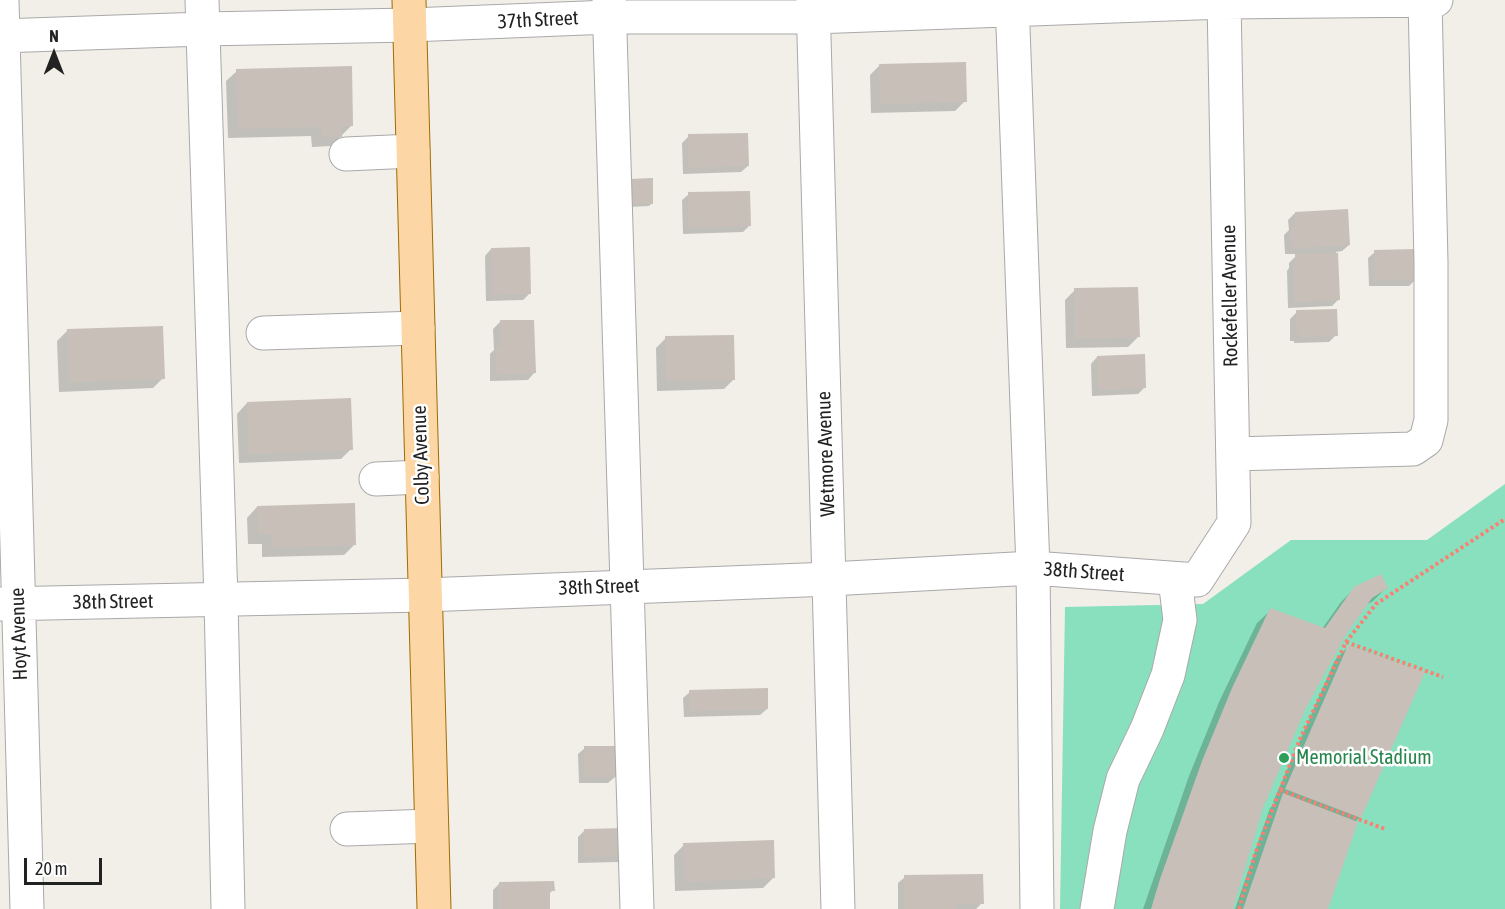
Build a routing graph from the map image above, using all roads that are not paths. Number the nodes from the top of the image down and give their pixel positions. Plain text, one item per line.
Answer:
1 (2, 0) edge
2 (1425, 0) edge
3 (1436, 0) edge
4 (1224, 1) edge
5 (1012, 5) edge
6 (609, 8) edge
7 (813, 8) edge
8 (410, 13) edge
9 (203, 15) edge
10 (1, 36) edge
11 (413, 151) junction
12 (346, 154) dead end
13 (418, 328) junction
14 (262, 333) dead end
15 (1233, 454) junction
16 (422, 477) junction
17 (376, 479) dead end
18 (1034, 568) junction
19 (830, 579) junction
20 (1186, 579) junction
21 (626, 586) junction
22 (425, 595) junction
23 (221, 600) junction
24 (9, 604) edge
25 (431, 826) junction
26 (347, 829) dead end
27 (27, 909) edge
28 (228, 909) edge
29 (434, 909) edge
30 (637, 909) edge
31 (838, 909) edge
32 (1037, 909) edge
33 (1097, 909) edge

1 - 10 street, Hoyt Avenue
2 - 3 street, 37th Street
2 - 4 street, 37th Street
2 - 15 street
4 - 5 street, 37th Street
4 - 15 street, Rockefeller Avenue
5 - 7 street, 37th Street
5 - 18 street
6 - 7 street, 37th Street
6 - 8 street, 37th Street
6 - 21 street
7 - 19 street, Wetmore Avenue
8 - 9 street, 37th Street
8 - 11 main road, Colby Avenue
9 - 10 street, 37th Street
9 - 23 street
10 - 24 street, Hoyt Avenue
11 - 12 street
11 - 13 main road, Colby Avenue
13 - 14 street
13 - 16 main road, Colby Avenue
15 - 20 street, Rockefeller Avenue
16 - 17 street
16 - 22 main road, Colby Avenue
18 - 19 street, 38th Street
18 - 20 street, 38th Street
18 - 32 street
19 - 21 street, 38th Street
19 - 31 street, Wetmore Avenue
20 - 33 street
21 - 22 street, 38th Street
21 - 30 street
22 - 23 street, 38th Street
22 - 25 main road, Colby Avenue
23 - 24 street, 38th Street
23 - 28 street
24 - 27 street, Hoyt Avenue
25 - 26 street
25 - 29 main road, Colby Avenue

